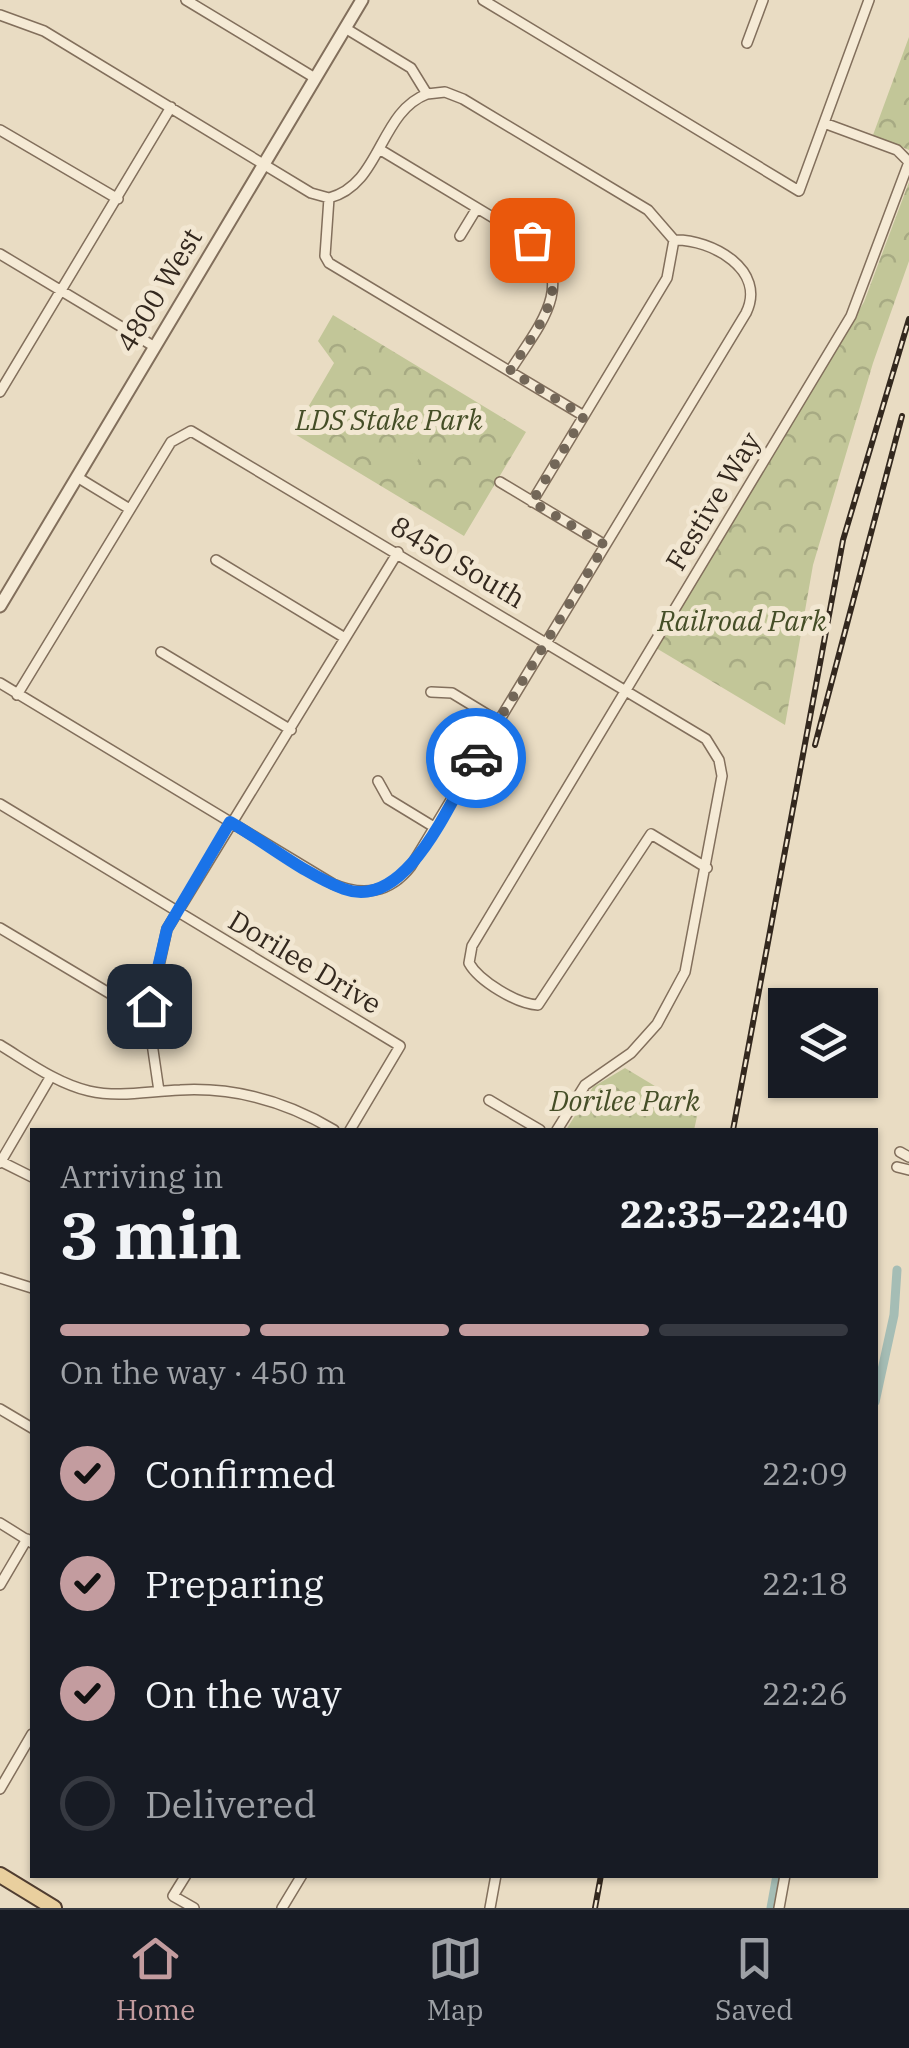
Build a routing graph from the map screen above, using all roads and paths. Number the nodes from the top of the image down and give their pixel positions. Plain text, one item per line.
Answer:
1 (360, 0) edge
2 (483, 0) edge
3 (763, 0) edge
4 (869, 0) edge
5 (188, 1) edge
6 (0, 16) edge
7 (345, 28) junction
8 (747, 43) dead end
9 (315, 78) junction
10 (427, 94) junction
11 (171, 107) junction
12 (824, 123) junction
13 (0, 130) edge
14 (379, 149) junction
15 (908, 158) edge
16 (264, 163) junction
17 (330, 198) junction
18 (118, 199) junction
19 (477, 208) junction
20 (460, 236) dead end
21 (674, 240) junction
22 (0, 254) edge
23 (60, 290) junction
24 (155, 346) junction
25 (510, 371) junction
26 (0, 392) edge
27 (584, 416) junction
28 (77, 478) junction
29 (500, 482) dead end
30 (532, 502) junction
31 (128, 508) junction
32 (605, 545) junction
33 (398, 552) junction
34 (216, 560) dead end
35 (0, 606) edge
36 (345, 638) junction
37 (546, 641) junction
38 (160, 652) dead end
39 (0, 683) edge
40 (626, 689) junction
41 (431, 692) dead end
42 (17, 695) junction
43 (498, 721) junction
44 (290, 730) junction
45 (378, 781) dead end
46 (0, 804) edge
47 (230, 822) junction
48 (434, 827) junction
49 (707, 868) junction
50 (176, 911) junction
51 (0, 928) edge
52 (149, 1006) junction
53 (0, 1045) edge
54 (51, 1076) junction
55 (159, 1091) junction
56 (490, 1100) dead end
57 (329, 1128) edge
58 (351, 1128) edge
59 (537, 1128) edge
60 (558, 1128) edge
61 (0, 1162) edge
62 (897, 1167) dead end
63 (909, 1170) edge
64 (30, 1176) edge
65 (0, 1278) edge
66 (30, 1287) edge
67 (0, 1408) edge
68 (30, 1427) edge
69 (0, 1523) edge
70 (30, 1541) edge
71 (0, 1585) edge
72 (30, 1737) edge
73 (0, 1788) edge
74 (0, 1875) edge
75 (184, 1878) edge
76 (300, 1878) edge
77 (495, 1878) edge
78 (784, 1878) edge
79 (54, 1908) edge
80 (194, 1908) edge
81 (282, 1908) edge
82 (490, 1908) edge
83 (779, 1908) edge

1 - 7 street, 4800 West
2 - 12 street
3 - 8 street
4 - 12 street
5 - 9 street
6 - 11 street
7 - 9 street, 4800 West
7 - 10 street
9 - 16 street, 4800 West
10 - 14 street
10 - 21 street
11 - 16 street
11 - 18 street
12 - 15 street
13 - 18 street
14 - 17 street
14 - 19 street
15 - 40 street, Festive Way
16 - 17 street
16 - 24 street, 4800 West
17 - 25 street
18 - 23 street
19 - 20 street
19 - 25 street
21 - 27 street
21 - 32 street
22 - 23 street
23 - 24 street
23 - 26 street
24 - 28 street, 4800 West
25 - 27 street
27 - 30 street
28 - 31 street
28 - 35 street, 4800 West
29 - 30 street
30 - 32 street
31 - 33 street, 8450 South
31 - 42 street
32 - 37 street
33 - 36 street
33 - 37 street, 8450 South
34 - 36 street
36 - 44 street
37 - 40 street, 8450 South
37 - 43 street
38 - 44 street
39 - 42 street
40 - 49 street, 8450 South
40 - 49 street, Festive Way
41 - 43 street
42 - 47 street
43 - 48 street
44 - 47 street
45 - 48 street
46 - 50 street, Dorilee Drive
47 - 48 street
47 - 50 street
49 - 60 street
50 - 52 street
50 - 58 street, Dorilee Drive
51 - 52 street
52 - 55 street
53 - 54 street
54 - 55 street
54 - 61 street
55 - 57 street
56 - 59 street
61 - 64 street
62 - 63 street
65 - 66 street
67 - 68 street
69 - 70 street
70 - 71 street
72 - 73 street
74 - 79 main road
75 - 80 street
76 - 81 street
77 - 82 street
78 - 83 street

